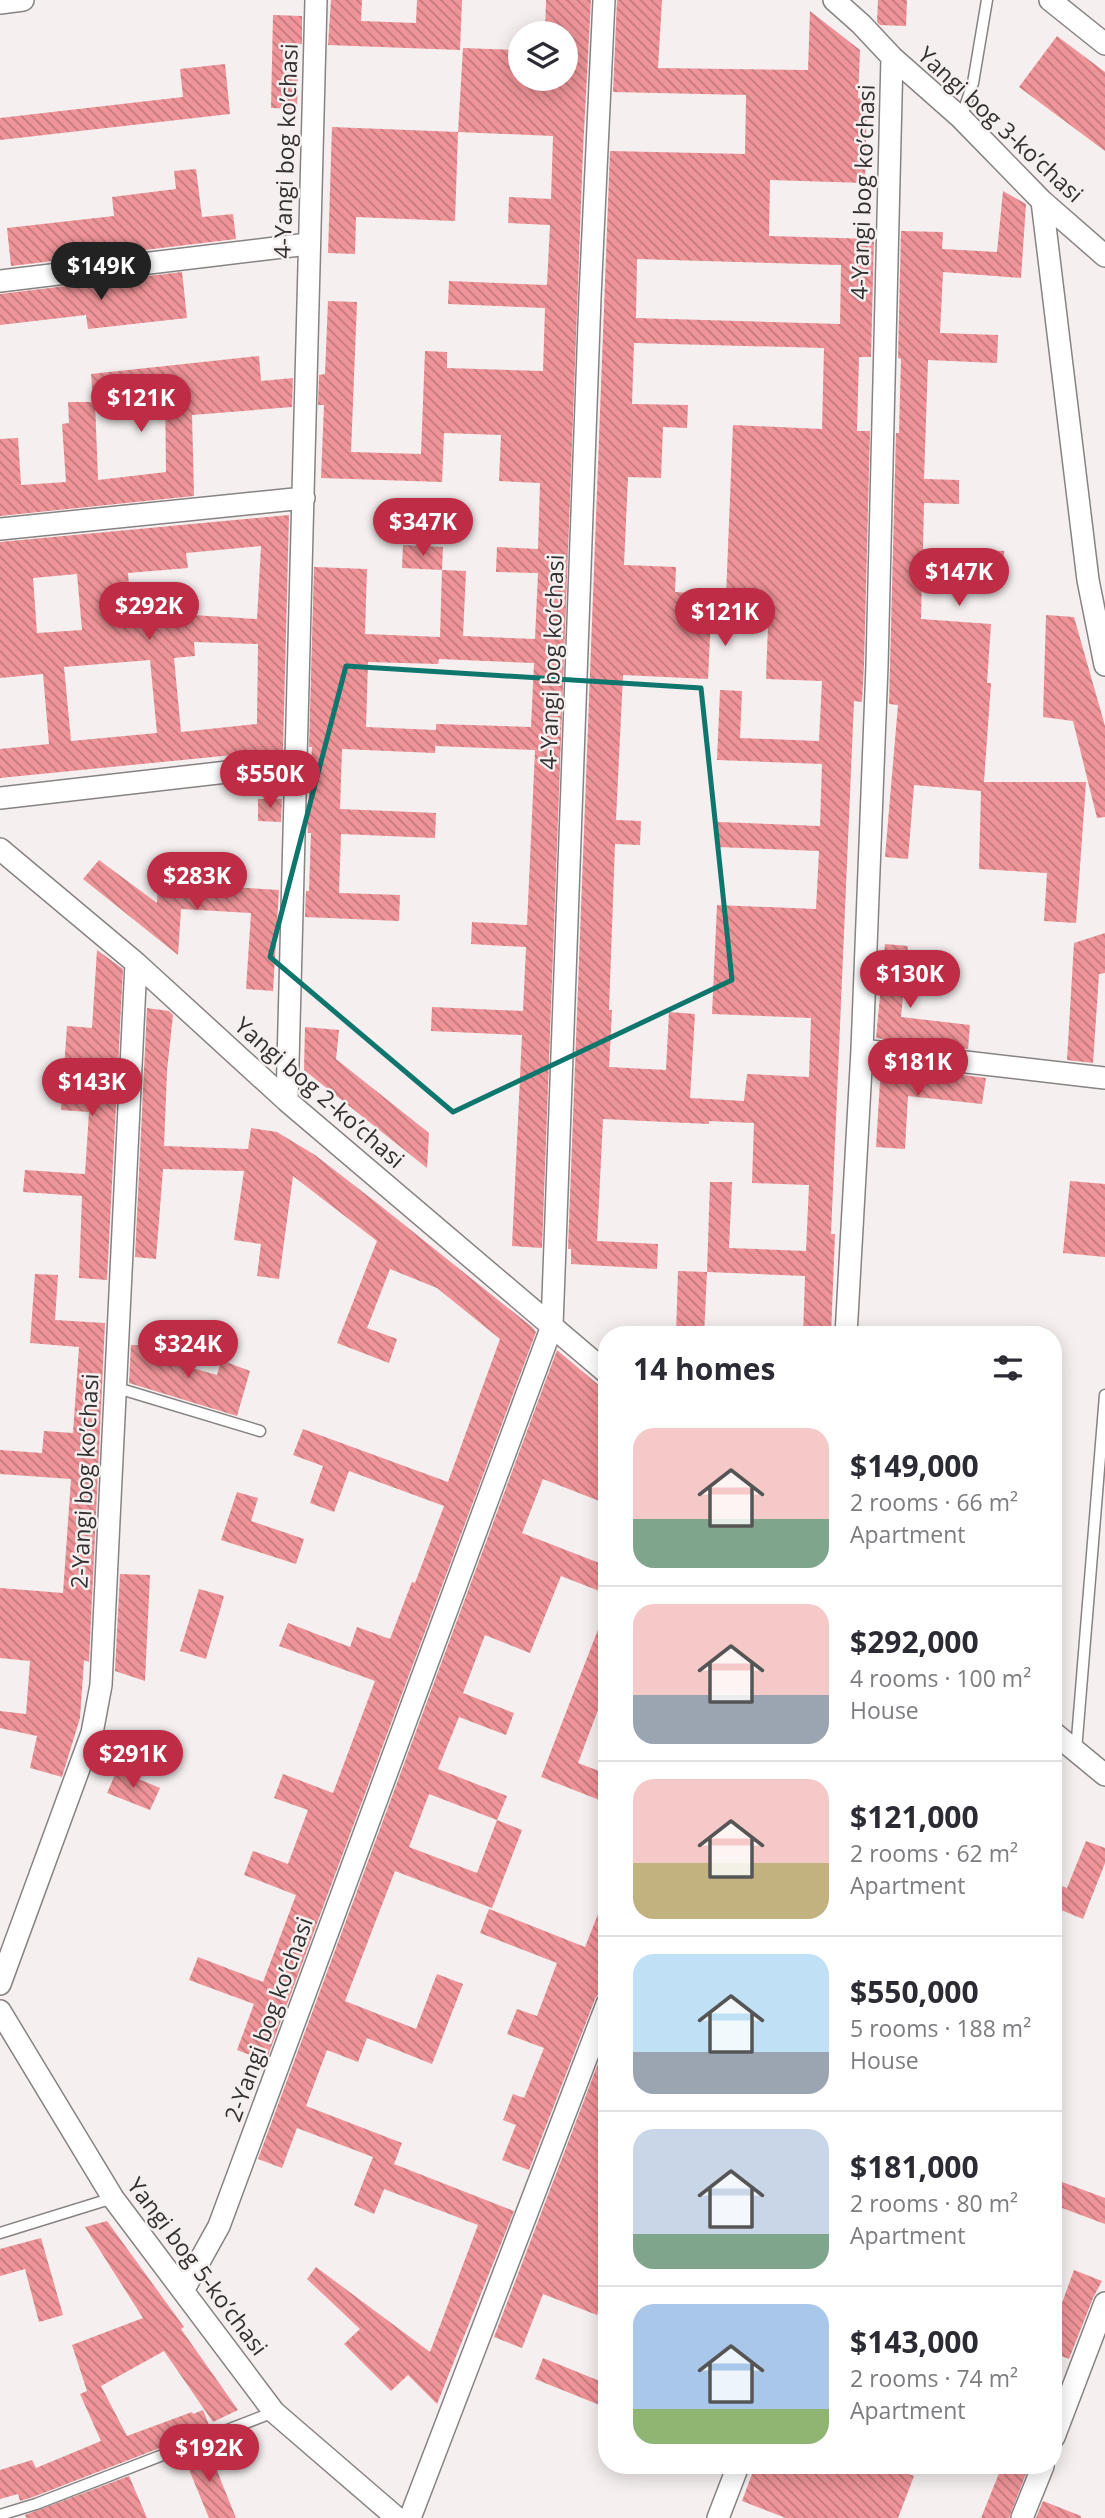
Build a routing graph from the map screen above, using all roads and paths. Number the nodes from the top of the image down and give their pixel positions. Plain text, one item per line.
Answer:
1 (23, 0) edge
2 (316, 0) edge
3 (604, 0) edge
4 (834, 0) edge
5 (862, 0) edge
6 (987, 0) edge
7 (1050, 0) edge
8 (0, 3) edge
9 (861, 23) junction
10 (1105, 44) edge
11 (892, 57) junction
12 (961, 118) junction
13 (1042, 201) junction
14 (308, 244) junction
15 (1105, 256) edge
16 (0, 281) edge
17 (304, 498) junction
18 (0, 529) edge
19 (1105, 665) edge
20 (298, 764) junction
21 (0, 798) edge
22 (0, 849) edge
23 (136, 963) junction
24 (862, 1051) junction
25 (1105, 1078) edge
26 (287, 1101) junction
27 (552, 1326) junction
28 (847, 1326) edge
29 (598, 1365) edge
30 (114, 1387) junction
31 (1105, 1395) edge
32 (260, 1431) dead end
33 (1062, 1739) edge
34 (1076, 1752) junction
35 (1105, 1775) edge
36 (0, 1984) edge
37 (0, 2011) edge
38 (598, 2027) edge
39 (113, 2198) junction
40 (0, 2233) edge
41 (183, 2291) junction
42 (1105, 2304) edge
43 (274, 2412) junction
44 (1062, 2416) edge
45 (735, 2474) edge
46 (1039, 2474) edge
47 (0, 2515) edge
48 (397, 2518) edge
49 (410, 2518) edge
50 (718, 2518) edge
51 (1022, 2518) edge

1 - 8 street
2 - 14 street, 4-Yangi bog koʼchasi
3 - 27 street, 4-Yangi bog koʼchasi
4 - 9 street, Yangi bog 3-koʼchasi
5 - 9 street
6 - 12 lane
7 - 10 street
9 - 11 street, Yangi bog 3-koʼchasi
11 - 12 street, Yangi bog 3-koʼchasi
11 - 24 street, 4-Yangi bog koʼchasi
12 - 13 street, Yangi bog 3-koʼchasi
13 - 15 street, Yangi bog 3-koʼchasi
13 - 19 street
14 - 16 street
14 - 17 street, 4-Yangi bog koʼchasi
17 - 18 street
17 - 20 street, 4-Yangi bog koʼchasi
20 - 21 street
20 - 26 street, 4-Yangi bog koʼchasi
22 - 23 street, Yangi bog 2-koʼchasi
23 - 26 street, Yangi bog 2-koʼchasi
23 - 30 street, 2-Yangi bog koʼchasi
24 - 25 street
24 - 28 street, 4-Yangi bog koʼchasi
26 - 27 street, Yangi bog 2-koʼchasi
27 - 29 street, Yangi bog 2-koʼchasi
27 - 41 street, 2-Yangi bog koʼchasi
30 - 32 lane
30 - 36 street, 2-Yangi bog koʼchasi
31 - 34 lane
33 - 34 street
34 - 35 street
37 - 39 street, Yangi bog 5-koʼchasi
38 - 49 street
39 - 40 lane
39 - 41 street, Yangi bog 5-koʼchasi
41 - 43 street, Yangi bog 5-koʼchasi
42 - 44 street
43 - 47 lane
43 - 48 street, Yangi bog 5-koʼchasi
45 - 50 street
46 - 51 street

